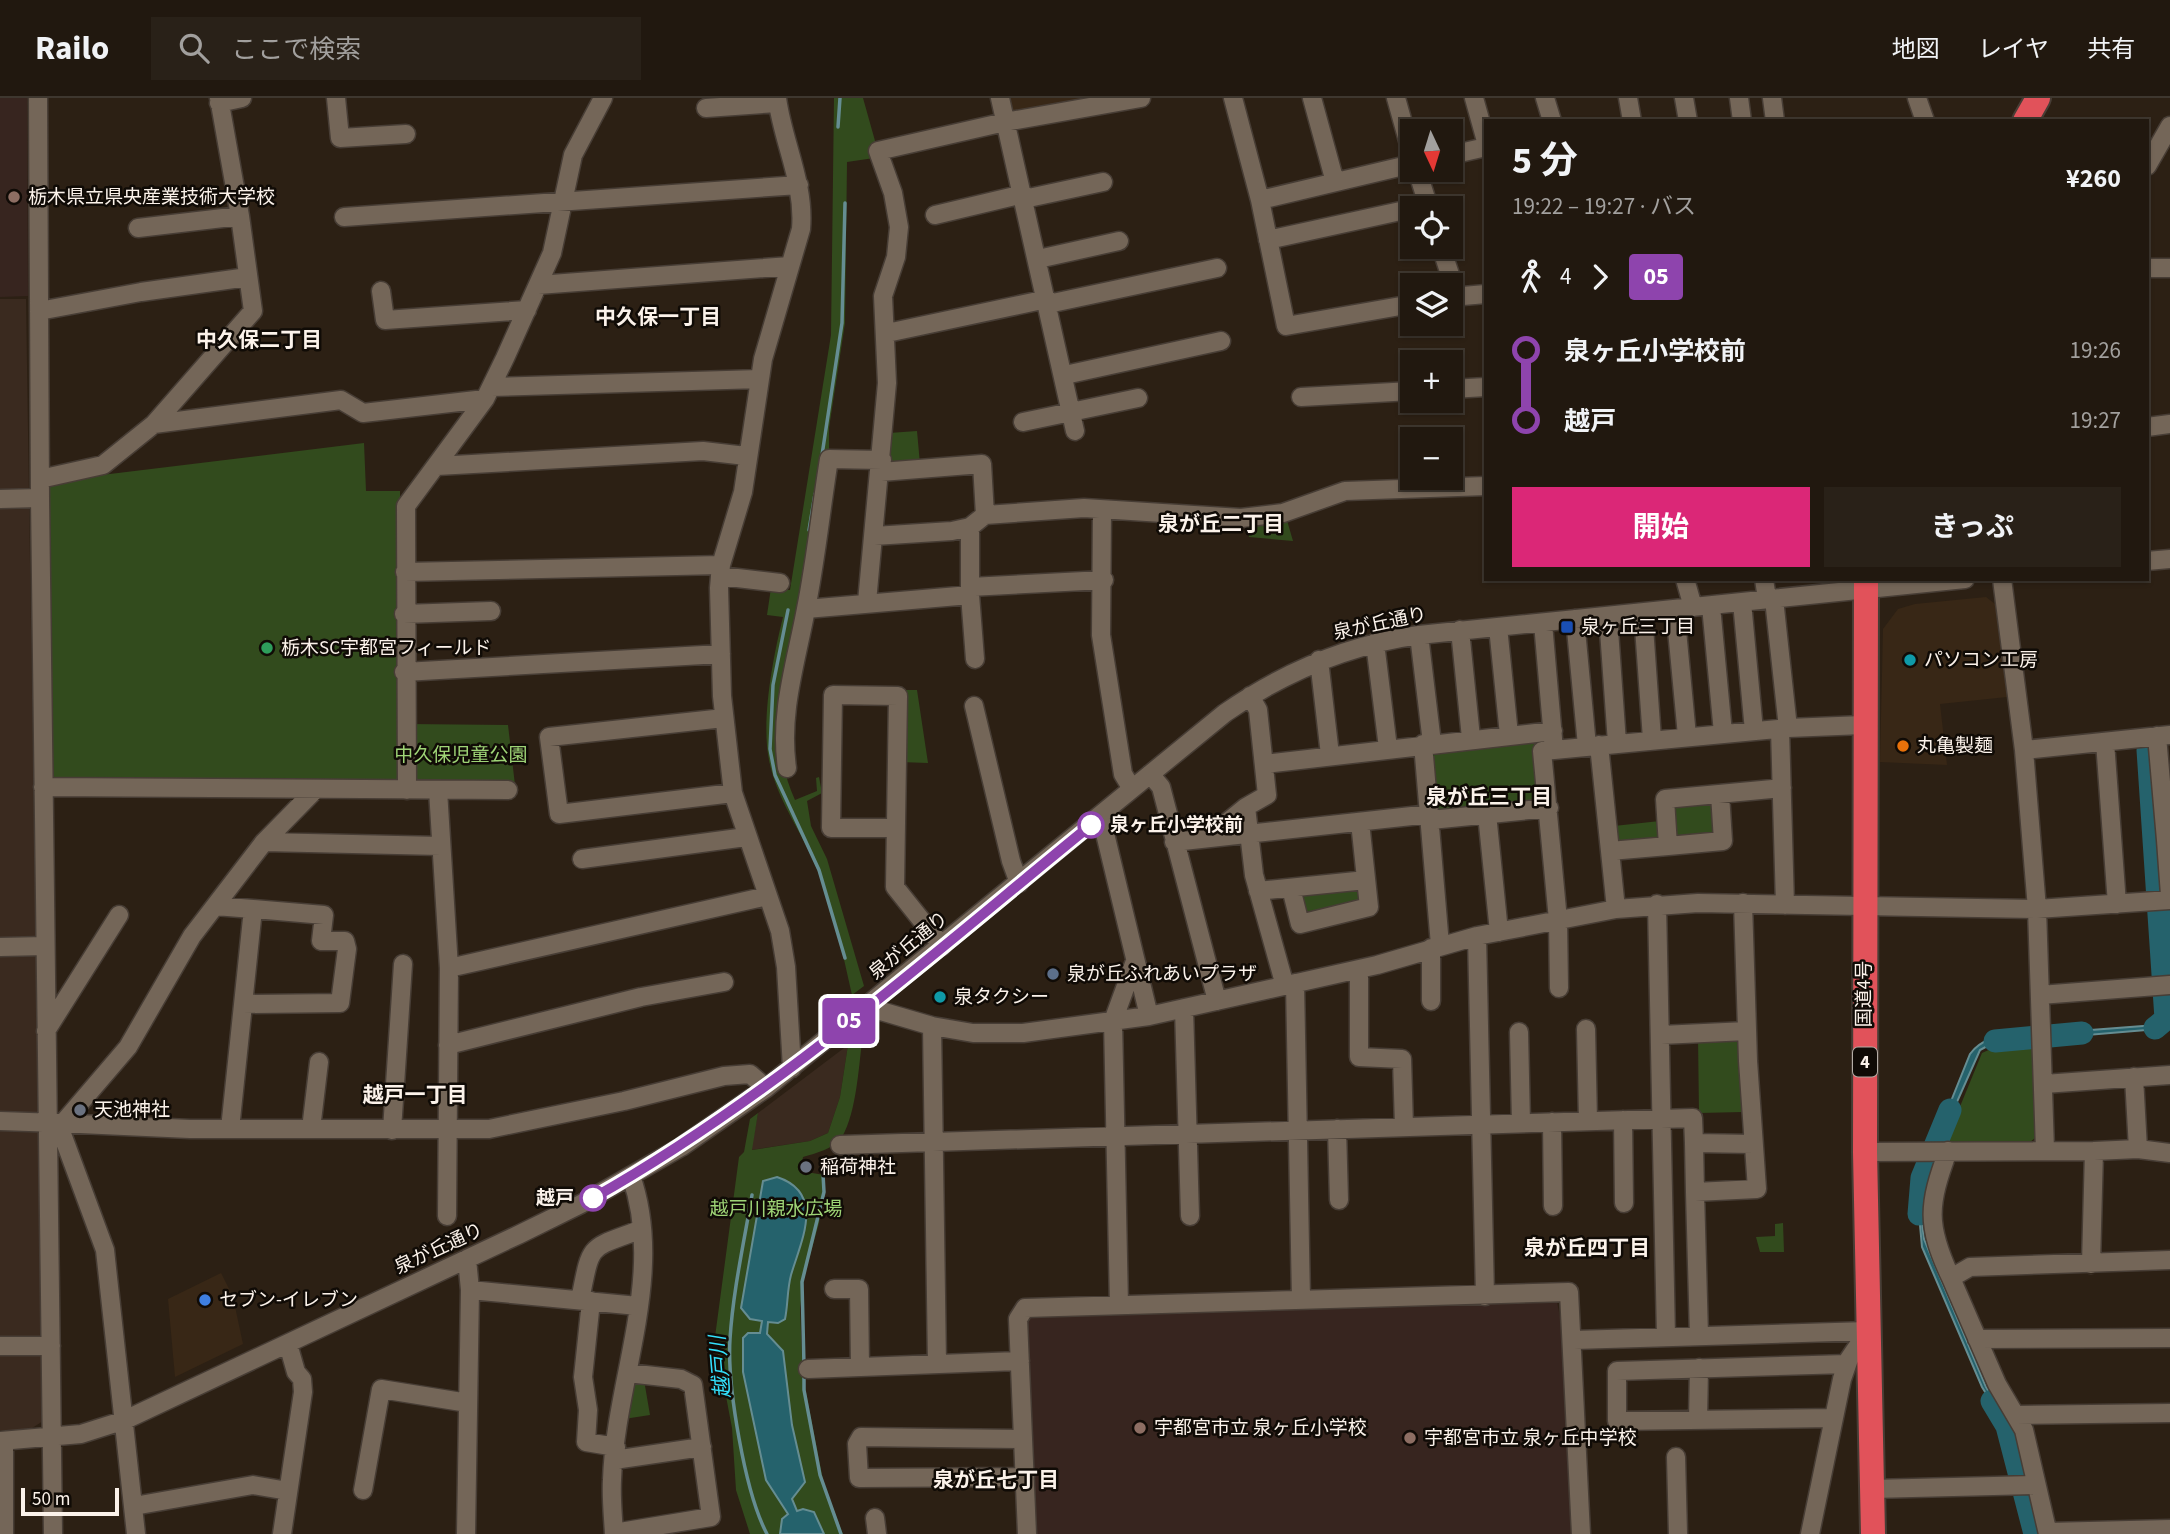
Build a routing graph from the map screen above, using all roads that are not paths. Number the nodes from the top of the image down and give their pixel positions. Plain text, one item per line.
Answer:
1 (38, 98) edge
2 (243, 98) edge
3 (336, 98) edge
4 (603, 98) edge
5 (1000, 98) edge
6 (1141, 98) edge
7 (1233, 98) edge
8 (1312, 98) edge
9 (1396, 98) edge
10 (1474, 98) edge
11 (1545, 98) edge
12 (1628, 98) edge
13 (1684, 98) edge
14 (1739, 98) edge
15 (1772, 98) edge
16 (1917, 98) edge
17 (2038, 98) edge
18 (219, 101) edge
19 (777, 101) edge
20 (706, 108) dead end
21 (1402, 119) edge
22 (1551, 119) edge
23 (1632, 119) edge
24 (1688, 119) edge
25 (1742, 119) edge
26 (1775, 119) edge
27 (1924, 119) edge
28 (2026, 119) edge
29 (1005, 122) junction
30 (2170, 126) edge
31 (406, 134) dead end
32 (1484, 134) edge
33 (2164, 146) edge
34 (1484, 147) edge
35 (1463, 152) edge
36 (2149, 164) edge
37 (1400, 167) edge
38 (1103, 181) dead end
39 (1335, 182) junction
40 (799, 185) junction
41 (1023, 197) junction
42 (1260, 200) junction
43 (562, 202) junction
44 (1400, 212) edge
45 (934, 215) dead end
46 (240, 216) junction
47 (344, 217) dead end
48 (138, 228) dead end
49 (1268, 240) junction
50 (1119, 242) dead end
51 (1038, 258) junction
52 (790, 266) junction
53 (1217, 268) dead end
54 (2149, 268) edge
55 (2170, 268) edge
56 (248, 278) junction
57 (538, 285) junction
58 (381, 291) dead end
59 (1484, 295) edge
60 (1463, 296) edge
61 (1048, 301) junction
62 (1400, 306) edge
63 (527, 310) junction
64 (39, 311) junction
65 (887, 333) junction
66 (1221, 341) dead end
67 (1065, 375) junction
68 (760, 379) junction
69 (1463, 390) edge
70 (1400, 392) edge
71 (1482, 392) edge
72 (488, 393) junction
73 (1301, 397) dead end
74 (1138, 398) dead end
75 (1072, 413) junction
76 (1023, 422) dead end
77 (154, 424) junction
78 (2170, 424) edge
79 (2149, 427) edge
80 (1075, 431) dead end
81 (746, 456) junction
82 (437, 466) junction
83 (881, 466) junction
84 (40, 479) junction
85 (1484, 485) edge
86 (40, 498) junction
87 (0, 499) edge
88 (1102, 510) junction
89 (985, 515) junction
90 (970, 527) junction
91 (874, 536) junction
92 (2170, 559) edge
93 (2149, 561) edge
94 (721, 570) junction
95 (405, 572) junction
96 (1104, 580) junction
97 (1686, 581) edge
98 (1765, 581) edge
99 (1925, 581) edge
100 (2002, 581) edge
101 (780, 583) dead end
102 (1865, 584) edge
103 (970, 591) junction
104 (1771, 599) junction
105 (867, 602) junction
106 (1742, 602) junction
107 (1693, 607) junction
108 (806, 609) junction
109 (491, 611) dead end
110 (1643, 613) junction
111 (404, 614) junction
112 (1608, 616) junction
113 (1575, 619) junction
114 (1543, 622) junction
115 (1499, 627) junction
116 (1460, 630) junction
117 (1419, 635) junction
118 (1375, 643) junction
119 (721, 654) junction
120 (975, 659) dead end
121 (1320, 660) junction
122 (404, 672) junction
123 (1250, 696) junction
124 (974, 706) dead end
125 (724, 718) junction
126 (1863, 724) junction
127 (1784, 728) junction
128 (1553, 730) junction
129 (1754, 731) junction
130 (1723, 733) junction
131 (1508, 735) junction
132 (1688, 736) junction
133 (2164, 736) edge
134 (1471, 738) junction
135 (1653, 740) junction
136 (2105, 742) junction
137 (1427, 743) junction
138 (1601, 745) junction
139 (1388, 748) junction
140 (1554, 750) junction
141 (2024, 750) junction
142 (1330, 755) junction
143 (1265, 764) junction
144 (787, 768) dead end
145 (1150, 774) junction
146 (43, 787) junction
147 (1782, 788) junction
148 (316, 789) junction
149 (1132, 789) junction
150 (407, 790) junction
151 (438, 790) junction
152 (508, 790) dead end
153 (733, 793) junction
154 (1720, 794) junction
155 (1246, 807) junction
156 (1549, 808) junction
157 (1488, 814) junction
158 (1101, 817) junction
159 (1430, 817) junction
160 (1360, 822) junction
161 (896, 828) junction
162 (1249, 834) junction
163 (746, 837) junction
164 (1208, 838) junction
165 (2168, 840) edge
166 (264, 842) junction
167 (1174, 842) junction
168 (441, 846) junction
169 (1668, 846) junction
170 (1610, 851) junction
171 (582, 859) dead end
172 (1366, 880) junction
173 (1019, 883) junction
174 (1291, 888) junction
175 (1258, 891) junction
176 (767, 896) junction
177 (2170, 898) edge
178 (1743, 903) junction
179 (1657, 904) junction
180 (2117, 904) junction
181 (1785, 905) junction
182 (215, 906) junction
183 (1864, 907) junction
184 (253, 909) junction
185 (1616, 909) junction
186 (2037, 909) junction
187 (119, 915) dead end
188 (1558, 920) junction
189 (1300, 924) junction
190 (1269, 932) junction
191 (1499, 932) junction
192 (1477, 936) junction
193 (45, 946) junction
194 (942, 946) junction
195 (0, 947) edge
196 (1436, 947) junction
197 (1135, 961) junction
198 (403, 964) dead end
199 (449, 968) junction
200 (1359, 969) junction
201 (724, 982) dead end
202 (1290, 985) junction
203 (2170, 985) edge
204 (1559, 988) dead end
205 (2040, 995) junction
206 (1431, 1001) dead end
207 (1217, 1002) junction
208 (243, 1004) junction
209 (867, 1007) junction
210 (1184, 1008) junction
211 (1149, 1016) junction
212 (1113, 1021) junction
213 (932, 1026) junction
214 (1586, 1029) dead end
215 (46, 1031) junction
216 (1747, 1031) junction
217 (1519, 1032) dead end
218 (1661, 1035) junction
219 (448, 1045) junction
220 (319, 1062) dead end
221 (792, 1068) junction
222 (2170, 1075) edge
223 (2134, 1077) junction
224 (2044, 1084) junction
225 (766, 1088) junction
226 (1664, 1118) junction
227 (1623, 1120) junction
228 (0, 1121) edge
229 (1588, 1121) junction
230 (56, 1122) junction
231 (1552, 1122) junction
232 (1521, 1123) junction
233 (1481, 1124) junction
234 (1404, 1127) junction
235 (230, 1129) junction
236 (310, 1129) junction
237 (1337, 1129) junction
238 (391, 1130) junction
239 (447, 1130) junction
240 (1298, 1131) junction
241 (1187, 1135) junction
242 (1114, 1137) junction
243 (933, 1142) junction
244 (1694, 1143) junction
245 (1753, 1144) junction
246 (839, 1145) dead end
247 (2138, 1149) junction
248 (2045, 1150) junction
249 (1948, 1151) junction
250 (2094, 1151) junction
251 (1865, 1152) junction
252 (2170, 1153) edge
253 (631, 1176) junction
254 (1695, 1192) junction
255 (1339, 1200) dead end
256 (1624, 1203) dead end
257 (1553, 1206) dead end
258 (447, 1216) dead end
259 (1189, 1216) dead end
260 (642, 1229) junction
261 (467, 1259) junction
262 (2170, 1260) edge
263 (2091, 1264) junction
264 (1951, 1278) junction
265 (834, 1289) dead end
266 (470, 1290) junction
267 (1485, 1296) junction
268 (585, 1300) junction
269 (1301, 1300) junction
270 (1119, 1305) junction
271 (638, 1306) junction
272 (1868, 1331) junction
273 (1699, 1336) junction
274 (1666, 1337) junction
275 (2170, 1338) edge
276 (1977, 1339) junction
277 (1574, 1340) junction
278 (288, 1345) junction
279 (0, 1346) edge
280 (51, 1346) junction
281 (1020, 1361) junction
282 (937, 1364) junction
283 (1847, 1364) junction
284 (860, 1367) junction
285 (1699, 1368) junction
286 (808, 1369) dead end
287 (628, 1373) junction
288 (468, 1404) junction
289 (2170, 1413) edge
290 (2017, 1415) junction
291 (1833, 1418) junction
292 (125, 1420) junction
293 (1698, 1420) junction
294 (52, 1438) junction
295 (1023, 1440) junction
296 (2, 1441) edge
297 (702, 1447) junction
298 (615, 1453) junction
299 (1676, 1457) dead end
300 (1025, 1477) junction
301 (2036, 1485) junction
302 (1872, 1489) junction
303 (363, 1490) dead end
304 (288, 1491) junction
305 (134, 1506) junction
306 (2170, 1529) edge
307 (2048, 1533) edge
308 (4, 1534) edge
309 (53, 1534) edge
310 (136, 1534) edge
311 (282, 1534) edge
312 (466, 1534) edge
313 (614, 1534) edge
314 (1027, 1534) edge
315 (1581, 1534) edge
316 (1678, 1534) edge
317 (1810, 1534) edge
318 (1873, 1534) edge

1 - 64 street
2 - 18 street
3 - 31 street
4 - 43 street
5 - 29 street
6 - 29 street
7 - 42 street
8 - 39 street
9 - 21 street
10 - 32 street
11 - 22 street
12 - 23 street
13 - 24 street
14 - 25 street
15 - 26 street
16 - 27 street
17 - 28 highway
18 - 46 street
19 - 20 street
19 - 40 street
29 - 41 street
29 - 65 street
30 - 33 street
33 - 36 street
34 - 35 street
37 - 39 street
38 - 41 street
39 - 42 street
40 - 43 street
40 - 52 street
41 - 45 street
41 - 51 street
42 - 49 street
43 - 47 street
43 - 57 street
44 - 49 street
46 - 48 street
46 - 56 street
49 - 62 street
50 - 51 street
51 - 61 street
52 - 57 street
52 - 68 street
53 - 61 street
54 - 55 street
56 - 64 street
56 - 77 street
57 - 63 street
58 - 63 street
59 - 60 street
61 - 65 street
61 - 67 street
63 - 72 street
64 - 84 street
65 - 83 street
66 - 67 street
67 - 75 street
68 - 72 street
68 - 81 street
69 - 71 street
70 - 73 street
72 - 77 street
72 - 82 street
74 - 75 street
75 - 76 street
75 - 80 street
77 - 84 street
78 - 79 street
81 - 82 street
81 - 94 street
82 - 95 street
83 - 89 street
83 - 91 street
83 - 108 street
84 - 86 street
85 - 88 street
86 - 87 street
86 - 146 street
88 - 89 street
88 - 96 street
89 - 90 street
90 - 91 street
90 - 103 street
91 - 105 street
92 - 93 street
94 - 95 street
94 - 101 street
94 - 119 street
95 - 111 street
96 - 103 street
96 - 149 street
97 - 107 street
98 - 104 street
99 - 102 street, 泉が丘通り
100 - 141 street
102 - 104 street, 泉が丘通り
102 - 126 highway, 国道4号 / 4
103 - 105 street
103 - 120 street
104 - 106 street, 泉が丘通り
104 - 127 street
105 - 108 street
106 - 107 street, 泉が丘通り
106 - 129 street
107 - 110 street, 泉が丘通り
107 - 130 street
107 - 132 street
108 - 144 street
109 - 111 street
110 - 112 street, 泉が丘通り
110 - 135 street
111 - 122 street
112 - 113 street, 泉が丘通り
112 - 138 street
113 - 114 street, 泉が丘通り
113 - 138 street
114 - 115 street, 泉が丘通り
114 - 128 street
115 - 116 street, 泉が丘通り
115 - 131 street
116 - 117 street, 泉が丘通り
116 - 134 street
117 - 118 street, 泉が丘通り
117 - 137 street
118 - 121 street, 泉が丘通り
118 - 139 street
119 - 122 street
119 - 125 street
121 - 123 street, 泉が丘通り
121 - 142 street
122 - 150 street
123 - 143 street
123 - 145 street, 泉が丘通り
124 - 173 street
125 - 153 street
125 - 153 street
126 - 127 street
126 - 183 highway, 国道4号 / 4
127 - 129 street
127 - 147 street
128 - 131 street
128 - 140 street
129 - 130 street
130 - 132 street
131 - 134 street
132 - 135 street
133 - 136 street
133 - 165 street
134 - 137 street
135 - 138 street
136 - 141 street
136 - 180 street
137 - 139 street
137 - 159 street
138 - 140 street
138 - 170 street
139 - 142 street
140 - 156 street
141 - 186 street
142 - 143 street
143 - 155 street
145 - 149 street, 泉が丘通り
145 - 167 street
146 - 148 street
146 - 193 street
147 - 154 street
147 - 181 street
148 - 150 street
148 - 166 street
149 - 158 street, 泉が丘通り
150 - 151 street
151 - 152 street
151 - 168 street
153 - 163 street
154 - 169 street
154 - 169 street
155 - 162 street
155 - 164 street
156 - 157 street
156 - 188 street
157 - 159 street
157 - 191 street
158 - 173 street, 泉が丘通り
158 - 197 street
159 - 160 street
159 - 196 street
160 - 162 street
160 - 172 street
161 - 161 street
161 - 194 street
162 - 164 street
162 - 175 street
163 - 171 street
163 - 176 street
164 - 167 street
165 - 177 street
166 - 168 street
166 - 182 street
167 - 207 street
168 - 199 street
169 - 170 street
170 - 185 street
172 - 174 street
172 - 189 street
173 - 194 street, 泉が丘通り
174 - 175 street
174 - 189 street
175 - 190 street
176 - 199 street
176 - 221 street
177 - 180 street
178 - 179 street
178 - 181 street
178 - 216 street
179 - 185 street
179 - 218 street
180 - 186 street
181 - 183 street
182 - 184 street
182 - 230 street
183 - 186 street
183 - 251 highway, 国道4号 / 4
184 - 208 street
184 - 208 street
185 - 188 street
186 - 205 street
187 - 215 street
188 - 191 street
188 - 204 street
189 - 190 street
190 - 202 street
191 - 192 street
192 - 196 street
192 - 233 street
193 - 195 street
193 - 215 street
194 - 209 street, 泉が丘通り
196 - 200 street
196 - 206 street
197 - 211 street
197 - 212 street
198 - 238 street
199 - 219 street
200 - 202 street
200 - 234 street
201 - 219 street
202 - 207 street
202 - 240 street
203 - 205 street
205 - 224 street
207 - 210 street
208 - 235 street
209 - 213 street
209 - 221 street, 泉が丘通り
210 - 211 street
210 - 241 street
211 - 212 street
212 - 213 street
212 - 242 street
213 - 243 street
214 - 229 street
215 - 230 street
216 - 218 street
216 - 245 street
217 - 232 street
218 - 226 street
219 - 239 street
220 - 236 street
221 - 225 street, 泉が丘通り
222 - 223 street
223 - 224 street
223 - 247 street
224 - 248 street
225 - 239 street
225 - 253 street, 泉が丘通り
226 - 227 street
226 - 244 street
226 - 274 street
227 - 229 street
227 - 256 street
228 - 230 street
229 - 231 street
230 - 235 street
230 - 280 street
230 - 292 street
231 - 232 street
231 - 257 street
232 - 233 street
233 - 234 street
233 - 267 street
234 - 237 street
235 - 236 street
236 - 238 street
237 - 240 street
237 - 255 street
238 - 239 street
239 - 258 street
240 - 241 street
240 - 269 street
241 - 242 street
241 - 259 street
242 - 243 street
242 - 270 street
243 - 246 street
243 - 282 street
244 - 245 street
244 - 254 street
245 - 254 street
247 - 250 street
247 - 252 street
248 - 249 street
248 - 250 street
249 - 251 street
249 - 264 street
250 - 263 street
251 - 272 highway, 国道4号 / 4
253 - 260 street
253 - 261 street, 泉が丘通り
254 - 273 street
260 - 268 street
260 - 271 street
261 - 266 street
261 - 278 street, 泉が丘通り
262 - 263 street
263 - 264 street
264 - 276 street
265 - 284 street
266 - 268 street
266 - 288 street
267 - 269 street
267 - 277 street
268 - 271 street
268 - 298 street
269 - 270 street
270 - 281 street
271 - 287 street
272 - 273 street
272 - 283 street
272 - 302 highway, 国道4号 / 4
273 - 274 street
274 - 277 street
275 - 276 street
276 - 290 street
277 - 315 street
278 - 292 street, 泉が丘通り
278 - 304 street
279 - 280 street
280 - 294 street
281 - 282 street
281 - 295 street
282 - 284 street
283 - 285 street
283 - 291 street
284 - 286 street
285 - 293 street
285 - 293 street
287 - 297 street
287 - 298 street
288 - 303 street
288 - 312 street
289 - 290 street
290 - 301 street
291 - 293 street
291 - 317 street
292 - 294 street, 泉が丘通り
292 - 305 street
294 - 296 street, 泉が丘通り
294 - 309 street
295 - 300 street
295 - 300 street
296 - 308 street
297 - 298 street
297 - 313 street
298 - 313 street
299 - 316 street
300 - 314 street
301 - 302 street
301 - 307 street
302 - 318 highway, 国道4号 / 4
304 - 305 street
304 - 311 street
305 - 310 street
306 - 307 street

